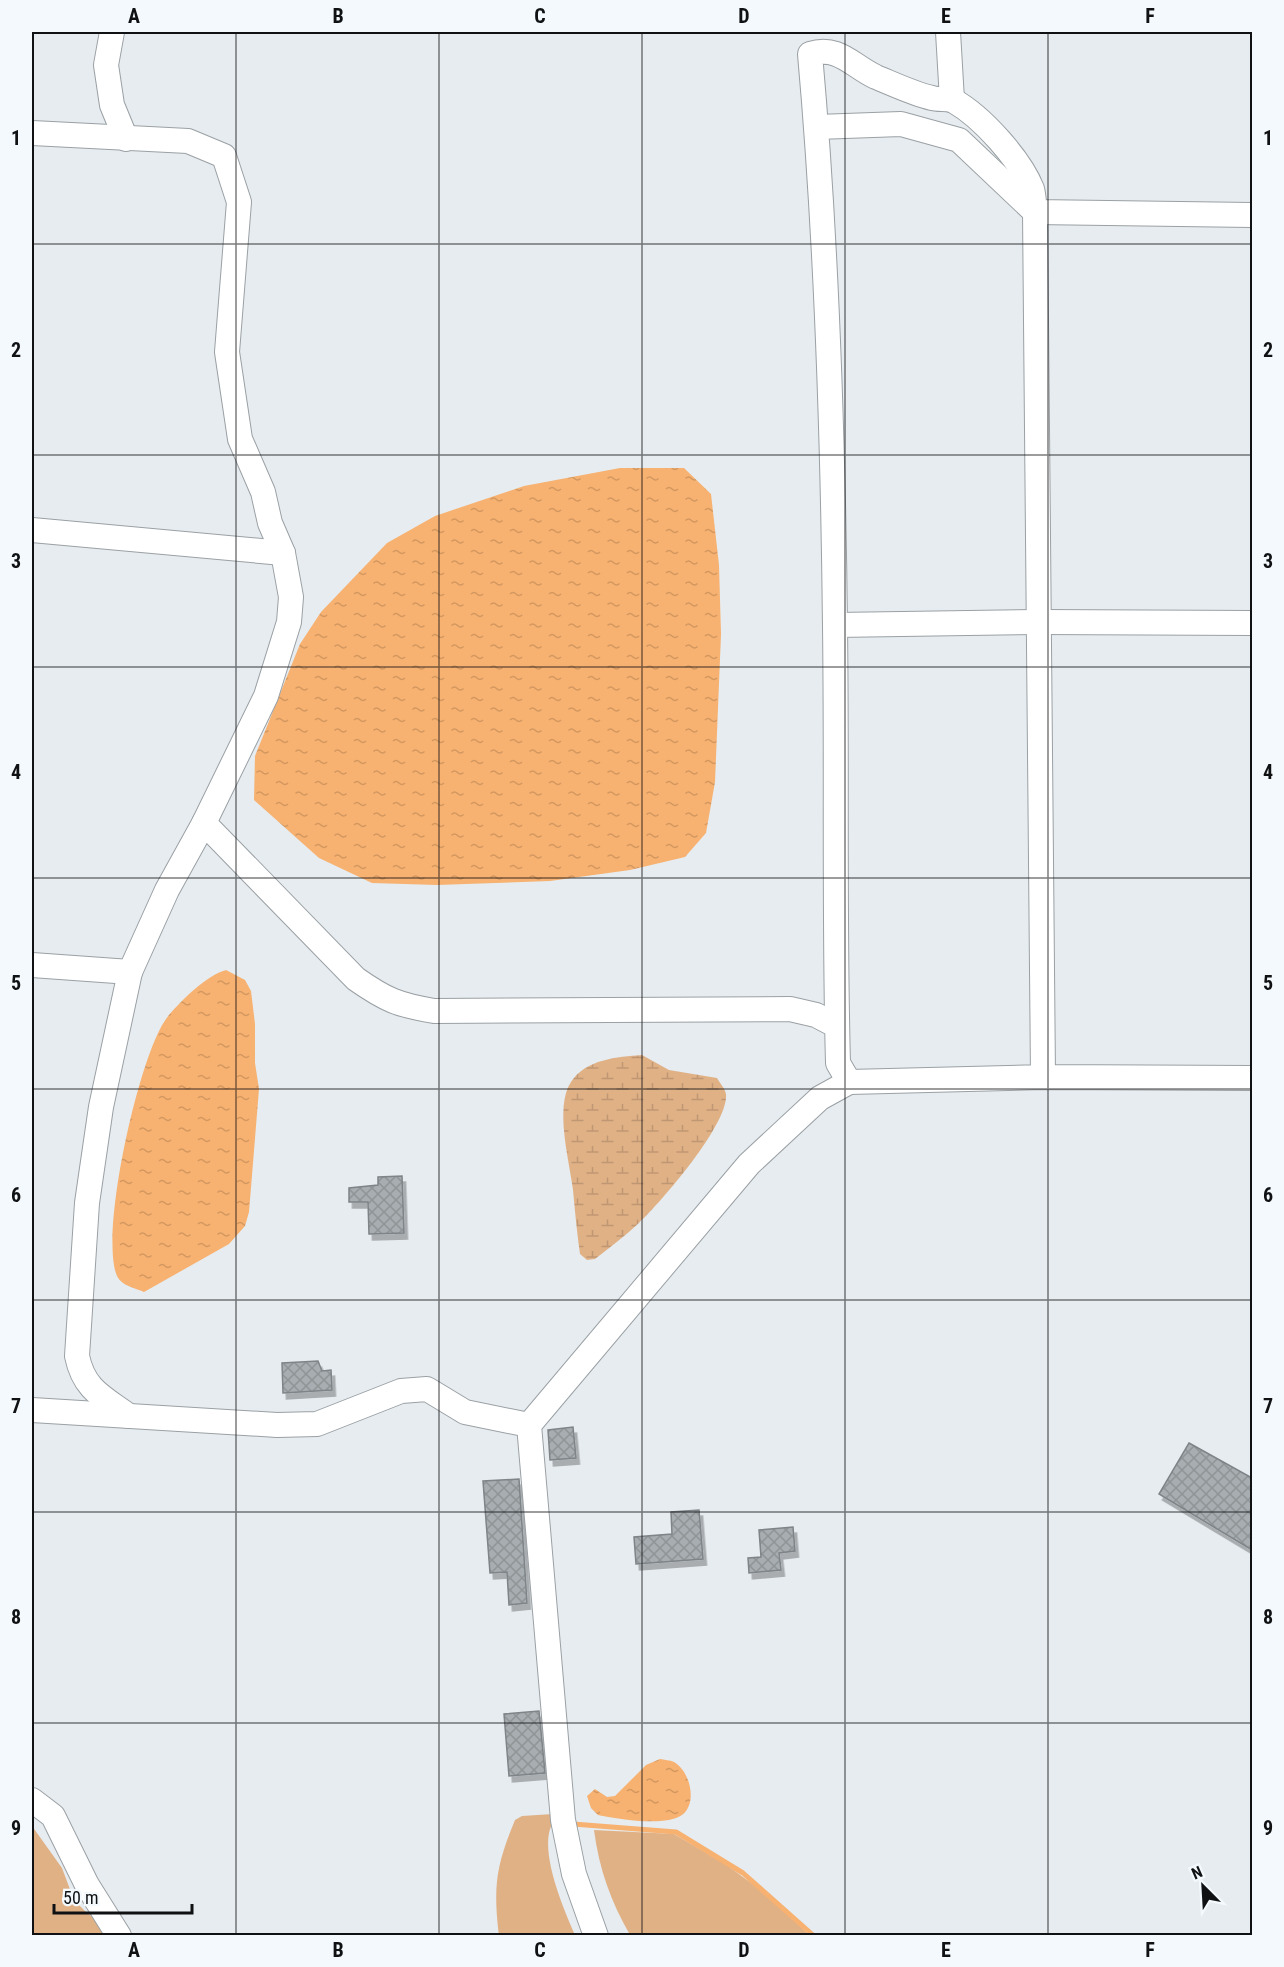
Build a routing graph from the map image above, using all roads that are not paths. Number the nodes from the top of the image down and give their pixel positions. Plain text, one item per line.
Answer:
1 (111, 32) edge
2 (948, 32) edge
3 (952, 100) junction
4 (817, 127) junction
5 (32, 133) edge
6 (126, 139) junction
7 (1035, 212) junction
8 (1252, 215) edge
9 (32, 530) edge
10 (283, 553) junction
11 (1041, 622) junction
12 (1252, 623) edge
13 (835, 625) junction
14 (204, 823) junction
15 (32, 965) edge
16 (130, 972) junction
17 (837, 1026) junction
18 (1043, 1077) junction
19 (1252, 1078) edge
20 (849, 1082) junction
21 (81, 1375) junction
22 (32, 1410) edge
23 (65, 1412) junction
24 (129, 1416) junction
25 (529, 1425) junction
26 (32, 1800) edge
27 (119, 1935) edge
28 (596, 1935) edge

1 - 6 street
2 - 3 street
3 - 4 street
3 - 7 street
4 - 7 street
4 - 13 street
5 - 6 street
6 - 10 street
7 - 8 street
7 - 11 street
9 - 10 street
10 - 14 street
11 - 12 street
11 - 13 street
11 - 18 street
13 - 17 street
14 - 16 street
14 - 17 street
15 - 16 street
16 - 21 street
17 - 20 street
18 - 19 street
18 - 20 street
20 - 25 street
21 - 23 street
21 - 24 street
22 - 23 street
23 - 24 street
24 - 25 street
25 - 28 street
26 - 27 street

